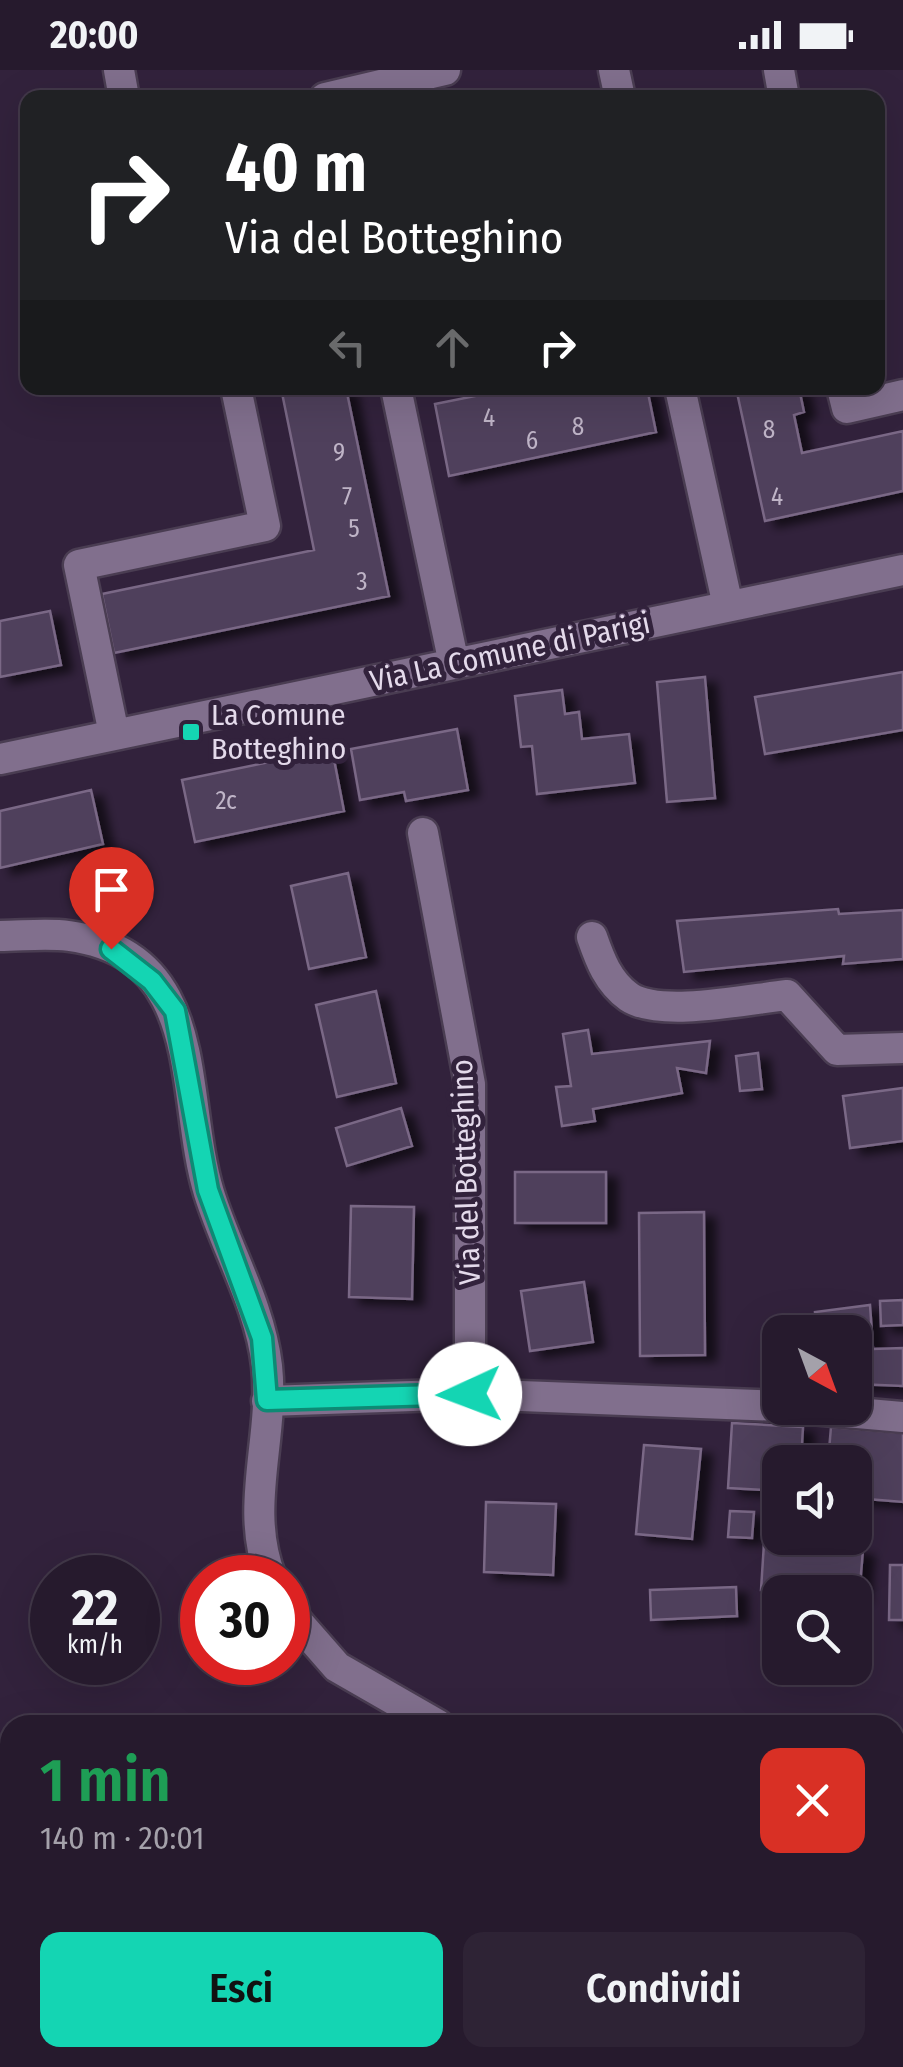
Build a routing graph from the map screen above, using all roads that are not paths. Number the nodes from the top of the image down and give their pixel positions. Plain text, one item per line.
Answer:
1 (445, 70) edge
2 (361, 90) edge
3 (238, 395) edge
4 (397, 395) edge
5 (682, 395) edge
6 (843, 395) edge
7 (903, 396) edge
8 (903, 570) edge
9 (728, 606) junction
10 (454, 664) junction
11 (114, 734) junction
12 (0, 758) edge
13 (422, 834) dead end
14 (0, 936) edge
15 (592, 937) dead end
16 (903, 1048) edge
17 (470, 1394) junction
18 (267, 1400) junction
19 (762, 1405) edge
20 (872, 1414) edge
21 (903, 1417) edge
22 (263, 1555) edge
23 (310, 1636) edge
24 (421, 1715) edge

1 - 2 street
3 - 11 street
4 - 10 street
5 - 9 street
6 - 7 street
8 - 9 street, Via La Comune di Parigi
9 - 10 street, Via La Comune di Parigi
10 - 11 street, Via La Comune di Parigi
11 - 12 street, Via La Comune di Parigi
13 - 17 street, Via del Botteghino
14 - 18 street
15 - 16 street
17 - 18 street
17 - 19 street
18 - 22 street
20 - 21 street
23 - 24 street

